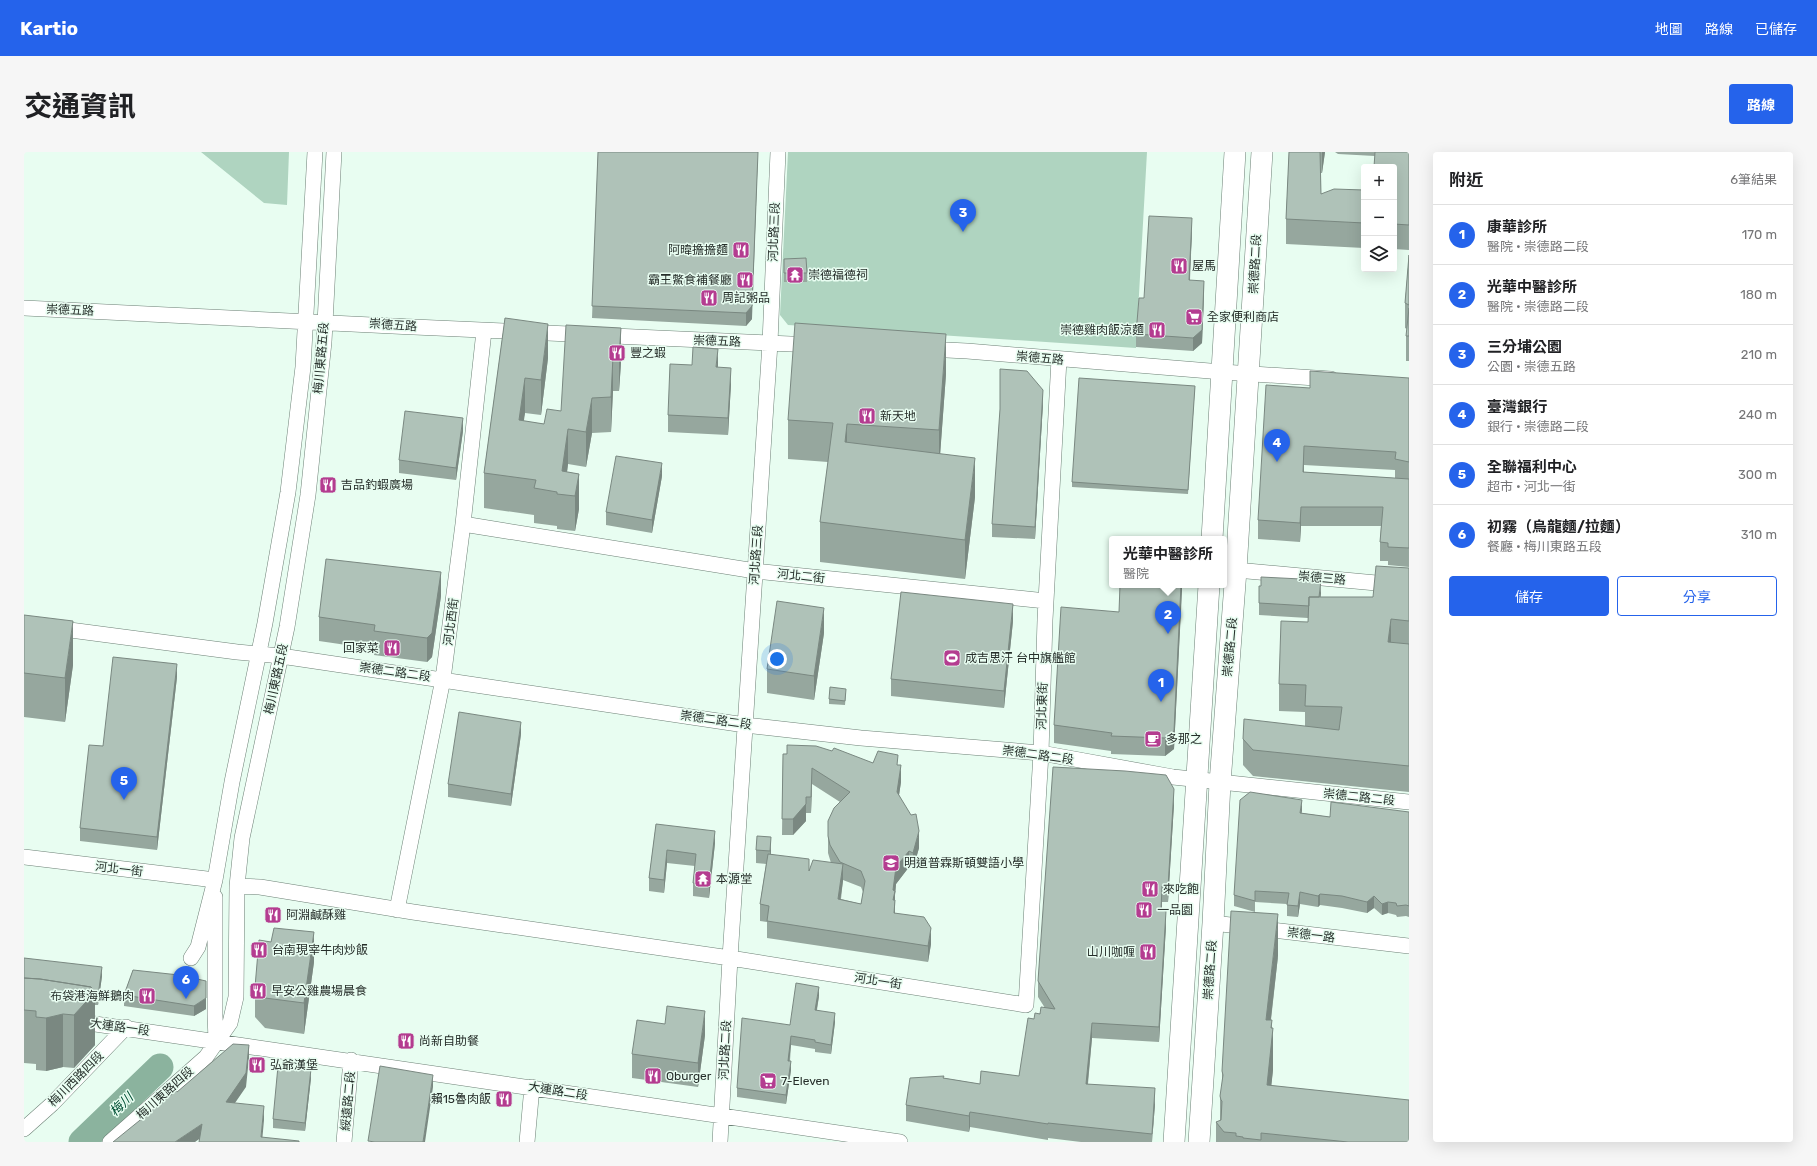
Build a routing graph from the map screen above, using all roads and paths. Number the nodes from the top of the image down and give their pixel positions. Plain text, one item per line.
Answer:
1 (315, 152) edge
2 (334, 152) edge
3 (778, 152) edge
4 (1235, 152) edge
5 (1262, 152) edge
6 (24, 308) edge
7 (305, 320) junction
8 (325, 321) junction
9 (484, 331) junction
10 (770, 343) junction
11 (825, 345) edge
12 (912, 349) edge
13 (1059, 359) junction
14 (1222, 372) junction
15 (1249, 373) junction
16 (1344, 380) edge
17 (463, 524) junction
18 (1212, 536) edge
19 (1236, 570) junction
20 (755, 572) junction
21 (1409, 586) edge
22 (1209, 588) edge
23 (1046, 601) junction
24 (24, 624) edge
25 (259, 654) junction
26 (281, 656) junction
27 (444, 679) junction
28 (745, 725) junction
29 (1040, 753) junction
30 (1197, 780) junction
31 (1220, 783) junction
32 (1409, 802) edge
33 (24, 857) edge
34 (215, 880) junction
35 (237, 886) junction
36 (397, 910) junction
37 (1213, 924) junction
38 (1409, 946) edge
39 (191, 958) dead end
40 (730, 958) junction
41 (1026, 1006) joint
42 (61, 1019) edge
43 (126, 1027) junction
44 (216, 1040) junction
45 (351, 1060) junction
46 (532, 1087) junction
47 (722, 1116) junction
48 (24, 1129) edge
49 (110, 1142) edge
50 (344, 1142) edge
51 (527, 1142) edge
52 (720, 1142) edge
53 (900, 1142) edge
54 (1174, 1142) edge
55 (1199, 1142) edge

1 - 7 street, 梅川東路五段
2 - 8 street, 梅川東路五段
3 - 10 street, 河北路三段
4 - 14 main road
5 - 15 main road, 崇德路二段
6 - 7 street, 崇德五路
7 - 8 street, 崇德五路
7 - 25 street, 梅川東路五段
8 - 9 street, 崇德五路
8 - 26 street, 梅川東路五段
9 - 10 street, 崇德五路
9 - 17 street, 河北西街
10 - 11 street, 崇德五路
10 - 20 street, 河北路三段
12 - 13 street, 崇德五路
13 - 14 street, 崇德五路
13 - 23 street, 河北東街
14 - 15 street, 崇德五路
14 - 18 main road
15 - 16 street, 崇德五路
15 - 19 main road, 崇德路二段
17 - 20 street, 河北二街
17 - 27 street, 河北西街
19 - 21 street, 崇德三路
19 - 31 main road, 崇德路二段
20 - 23 street, 河北二街
20 - 28 street, 河北路三段
22 - 30 main road, 崇德路二段
23 - 29 street, 河北東街
24 - 25 street, 崇德二路二段
25 - 26 street, 崇德二路二段
25 - 34 street, 梅川東路五段
26 - 27 street, 崇德二路二段
26 - 35 street, 梅川東路五段
27 - 28 street, 崇德二路二段
27 - 36 street, 河北西街
28 - 29 street, 崇德二路二段
28 - 40 street, 河北路三段
29 - 30 street, 崇德二路二段
29 - 41 street, 河北東街
30 - 31 street, 崇德二路二段
30 - 54 main road, 崇德路二段
31 - 32 street, 崇德二路二段
31 - 37 main road, 崇德路二段
33 - 34 street, 河北一街
34 - 39 street, 梅川東路五段
34 - 44 street, 梅川東路五段
35 - 36 street, 河北一街
35 - 44 street, 梅川東路五段
36 - 40 street, 河北一街
37 - 38 street, 崇德一路
37 - 55 main road, 崇德路二段
40 - 41 street, 河北一街
40 - 47 street, 河北路二段
42 - 43 street, 大連路一段
43 - 44 street, 大連路一段
43 - 48 street, 梅川西路四段
44 - 45 street, 大連路二段
44 - 49 street, 梅川東路四段
45 - 46 street, 大連路二段
45 - 50 street, 綏遠路二段
46 - 47 street, 大連路二段
46 - 51 street
47 - 52 street, 河北路二段
47 - 53 street, 大連路二段

